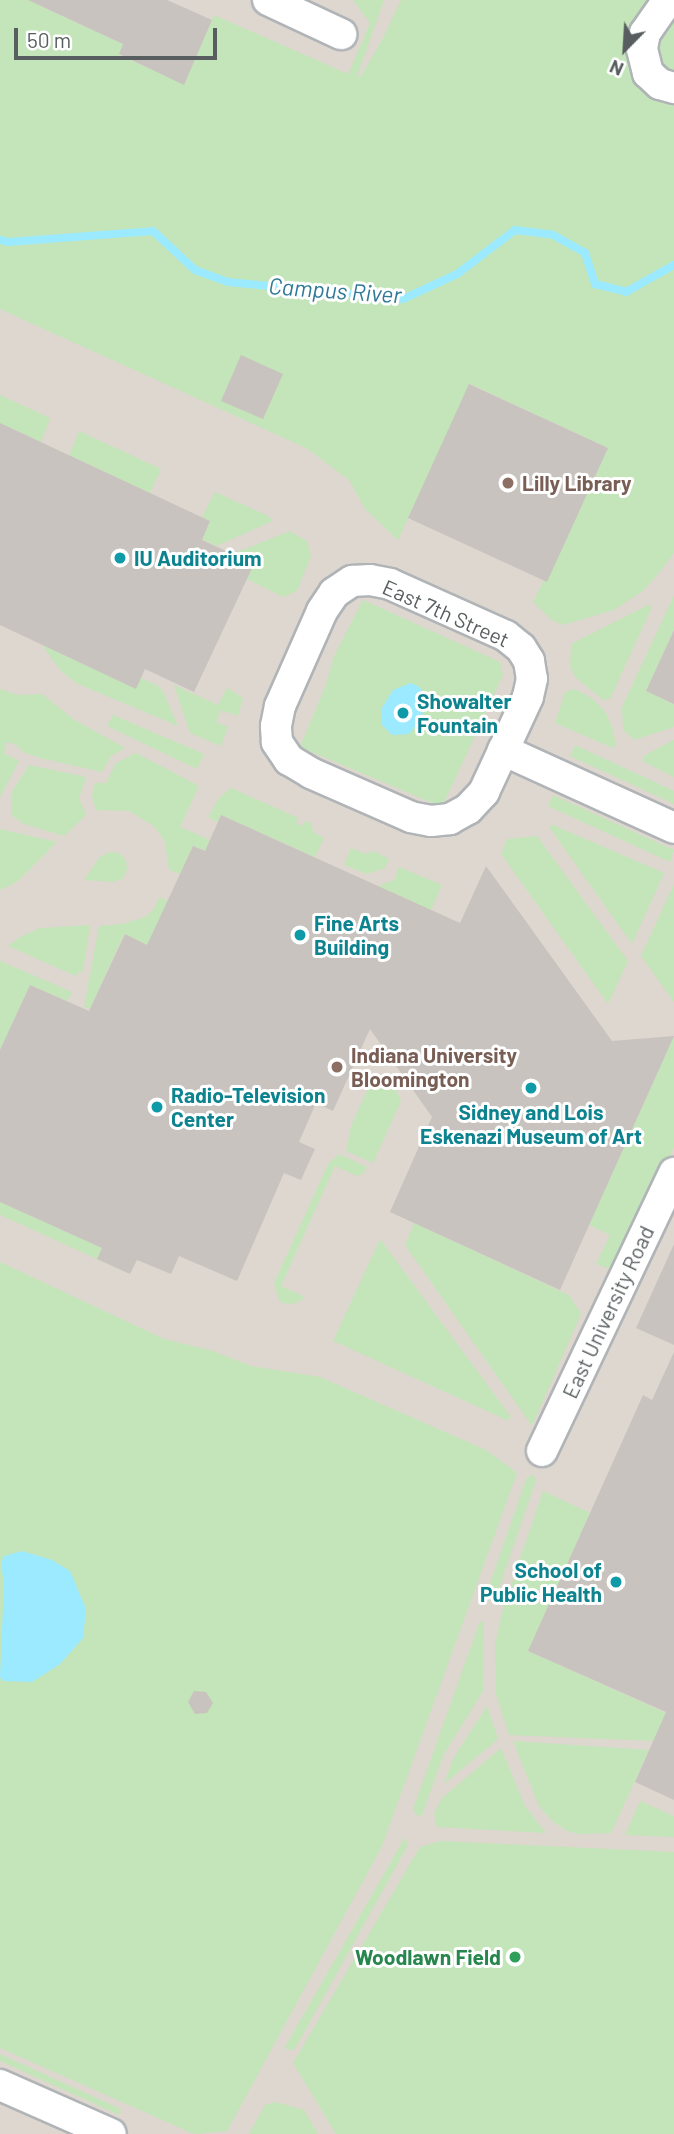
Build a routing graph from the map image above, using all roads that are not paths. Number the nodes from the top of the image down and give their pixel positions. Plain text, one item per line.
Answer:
1 (268, 0) edge
2 (668, 0) edge
3 (341, 34) dead end
4 (674, 88) edge
5 (503, 750) junction
6 (674, 828) edge
7 (674, 1173) edge
8 (542, 1451) dead end
9 (0, 2085) edge
10 (111, 2134) edge

1 - 3 street
2 - 4 street
5 - 5 street, East 7th Street
5 - 6 street
7 - 8 street, East University Road
9 - 10 street

